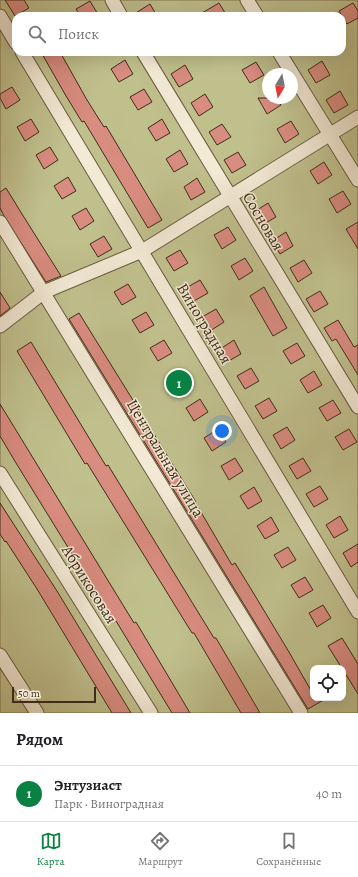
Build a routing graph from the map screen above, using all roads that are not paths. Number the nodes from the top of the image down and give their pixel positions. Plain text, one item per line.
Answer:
1 (112, 0) edge
2 (247, 0) edge
3 (119, 12) edge
4 (254, 12) edge
5 (0, 16) edge
6 (12, 36) edge
7 (24, 56) edge
8 (145, 56) edge
9 (281, 56) edge
10 (358, 117) edge
11 (330, 134) junction
12 (358, 180) edge
13 (230, 198) junction
14 (0, 222) edge
15 (142, 251) junction
16 (44, 292) junction
17 (0, 326) edge
18 (358, 407) edge
19 (0, 473) edge
20 (358, 612) edge
21 (0, 655) edge
22 (37, 713) edge
23 (151, 713) edge
24 (301, 713) edge

1 - 3 street
2 - 4 street
5 - 6 street
7 - 15 street, Виноградная
8 - 13 street, Сосновая
9 - 11 street
10 - 11 street
11 - 12 street
11 - 13 street
13 - 15 street
13 - 18 street, Сосновая
14 - 16 street, Центральная улица
15 - 16 street
15 - 20 street, Виноградная
16 - 17 street
16 - 24 street, Центральная улица
19 - 23 street, Абрикосовая
21 - 22 street

